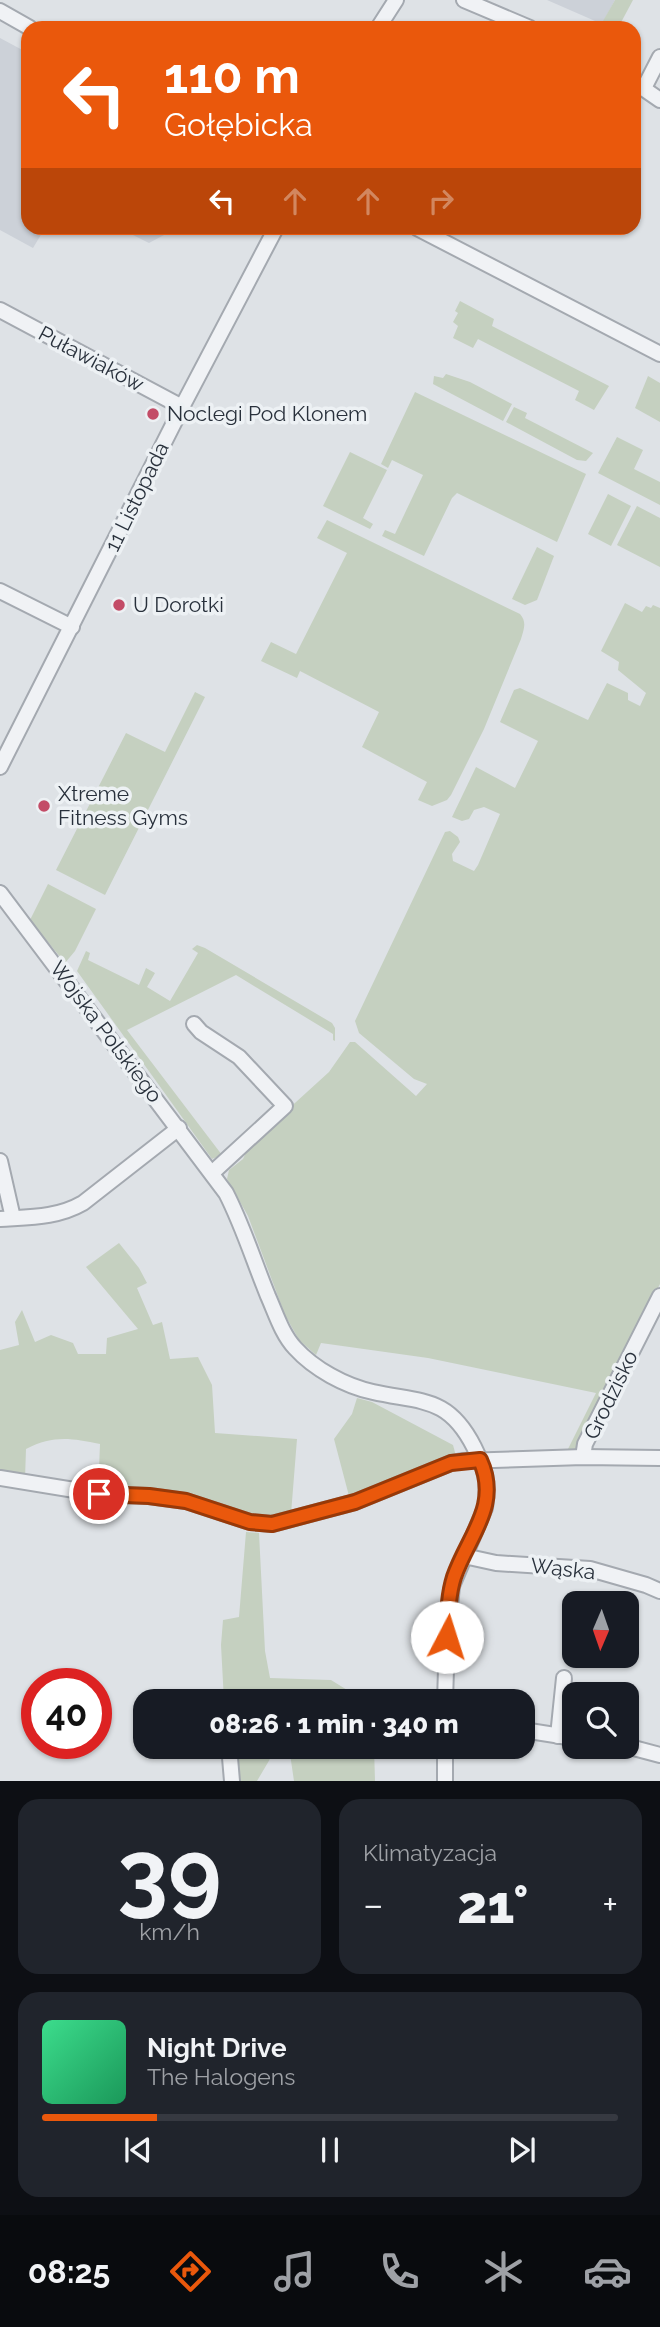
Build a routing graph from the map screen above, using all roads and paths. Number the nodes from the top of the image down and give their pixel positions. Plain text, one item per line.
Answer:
1 (396, 0) edge
2 (464, 0) edge
3 (0, 11) edge
4 (382, 21) edge
5 (514, 21) edge
6 (21, 23) edge
7 (660, 57) edge
8 (641, 82) edge
9 (641, 86) edge
10 (660, 100) edge
11 (272, 235) edge
12 (430, 235) edge
13 (0, 310) edge
14 (660, 354) edge
15 (182, 408) junction
16 (0, 591) edge
17 (72, 627) junction
18 (0, 767) edge
19 (0, 892) edge
20 (194, 1024) dead end
21 (179, 1128) junction
22 (0, 1161) edge
23 (212, 1173) junction
24 (7, 1219) edge
25 (660, 1296) edge
26 (583, 1457) junction
27 (660, 1458) edge
28 (480, 1460) junction
29 (0, 1478) edge
30 (464, 1556) junction
31 (660, 1591) edge
32 (564, 1678) dead end
33 (445, 1689) edge
34 (535, 1732) edge
35 (558, 1736) junction
36 (562, 1736) edge
37 (639, 1749) edge
38 (660, 1755) edge
39 (230, 1759) edge
40 (445, 1759) edge
41 (232, 1781) edge
42 (445, 1781) edge

1 - 4 street
2 - 5 street
3 - 6 street
7 - 8 street
9 - 10 street
11 - 15 street, 11 Listopada
12 - 14 street
13 - 15 street, Puławiaków
15 - 17 street, 11 Listopada
16 - 17 street
17 - 18 street, 11 Listopada
19 - 21 street, Wojska Polskiego
20 - 23 street
21 - 23 street, Wojska Polskiego
21 - 24 street
22 - 24 street
23 - 28 street, Wojska Polskiego
25 - 26 street, Grodzisko
26 - 27 street
26 - 28 street
28 - 29 street
28 - 30 street, Wojska Polskiego
30 - 31 street, Wąska
30 - 33 street, Wojska Polskiego
32 - 35 street
34 - 35 street
35 - 36 street
37 - 38 street
39 - 41 street
40 - 42 street

